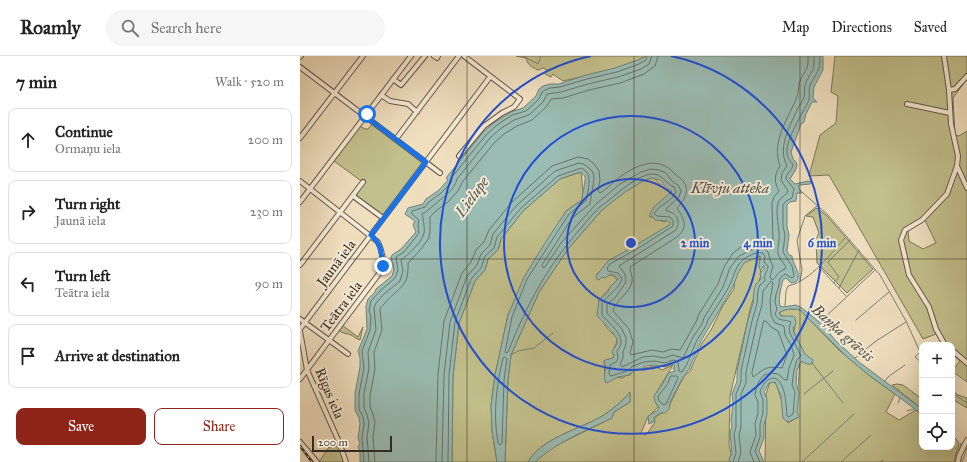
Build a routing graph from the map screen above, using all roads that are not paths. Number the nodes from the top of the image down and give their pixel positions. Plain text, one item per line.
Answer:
1 (363, 56) edge
2 (411, 56) edge
3 (425, 56) edge
4 (434, 56) edge
5 (438, 56) edge
6 (459, 56) edge
7 (464, 56) edge
8 (944, 56) edge
9 (300, 67) edge
10 (967, 76) edge
11 (490, 77) junction
12 (393, 79) junction
13 (949, 90) junction
14 (334, 93) junction
15 (381, 95) junction
16 (907, 104) dead end
17 (417, 112) junction
18 (950, 113) junction
19 (365, 116) junction
20 (300, 138) edge
21 (396, 139) junction
22 (459, 156) dead end
23 (426, 162) junction
24 (957, 166) junction
25 (440, 173) dead end
26 (300, 181) edge
27 (363, 182) dead end
28 (967, 188) edge
29 (310, 189) junction
30 (353, 196) junction
31 (300, 202) edge
32 (341, 212) junction
33 (383, 218) junction
34 (371, 235) junction
35 (300, 265) edge
36 (300, 318) edge
37 (305, 322) junction
38 (300, 330) edge
39 (329, 340) junction
40 (943, 342) edge
41 (955, 353) edge
42 (348, 354) dead end
43 (966, 362) edge
44 (307, 370) junction
45 (300, 379) edge
46 (967, 440) edge
47 (300, 442) edge
48 (315, 460) edge
49 (346, 462) edge
50 (958, 462) edge

1 - 14 street
2 - 12 street
3 - 12 street
4 - 5 street
6 - 17 street
7 - 11 street
8 - 13 street
9 - 14 street
10 - 13 street
11 - 22 street
11 - 23 street, Jaunā iela
12 - 15 street
13 - 18 street
14 - 19 street
14 - 20 street
15 - 17 street
15 - 19 street
16 - 18 street
17 - 21 street
18 - 24 street
19 - 21 street
19 - 29 street
21 - 23 street
23 - 25 street
23 - 33 street, Jaunā iela
24 - 28 street
24 - 40 street
26 - 29 street
27 - 30 street
29 - 31 street
29 - 32 street
30 - 32 street
30 - 33 street
32 - 34 street
32 - 35 street
33 - 34 street, Jaunā iela
34 - 37 street, Jaunā iela
34 - 39 street, Teātra iela
36 - 37 street
37 - 38 street, Jaunā iela
37 - 39 street
38 - 44 street, Rīgas iela
39 - 42 street
39 - 44 street, Teātra iela
41 - 43 street
44 - 45 street, Teātra iela
44 - 49 street, Rīgas iela
46 - 50 street
47 - 48 street

